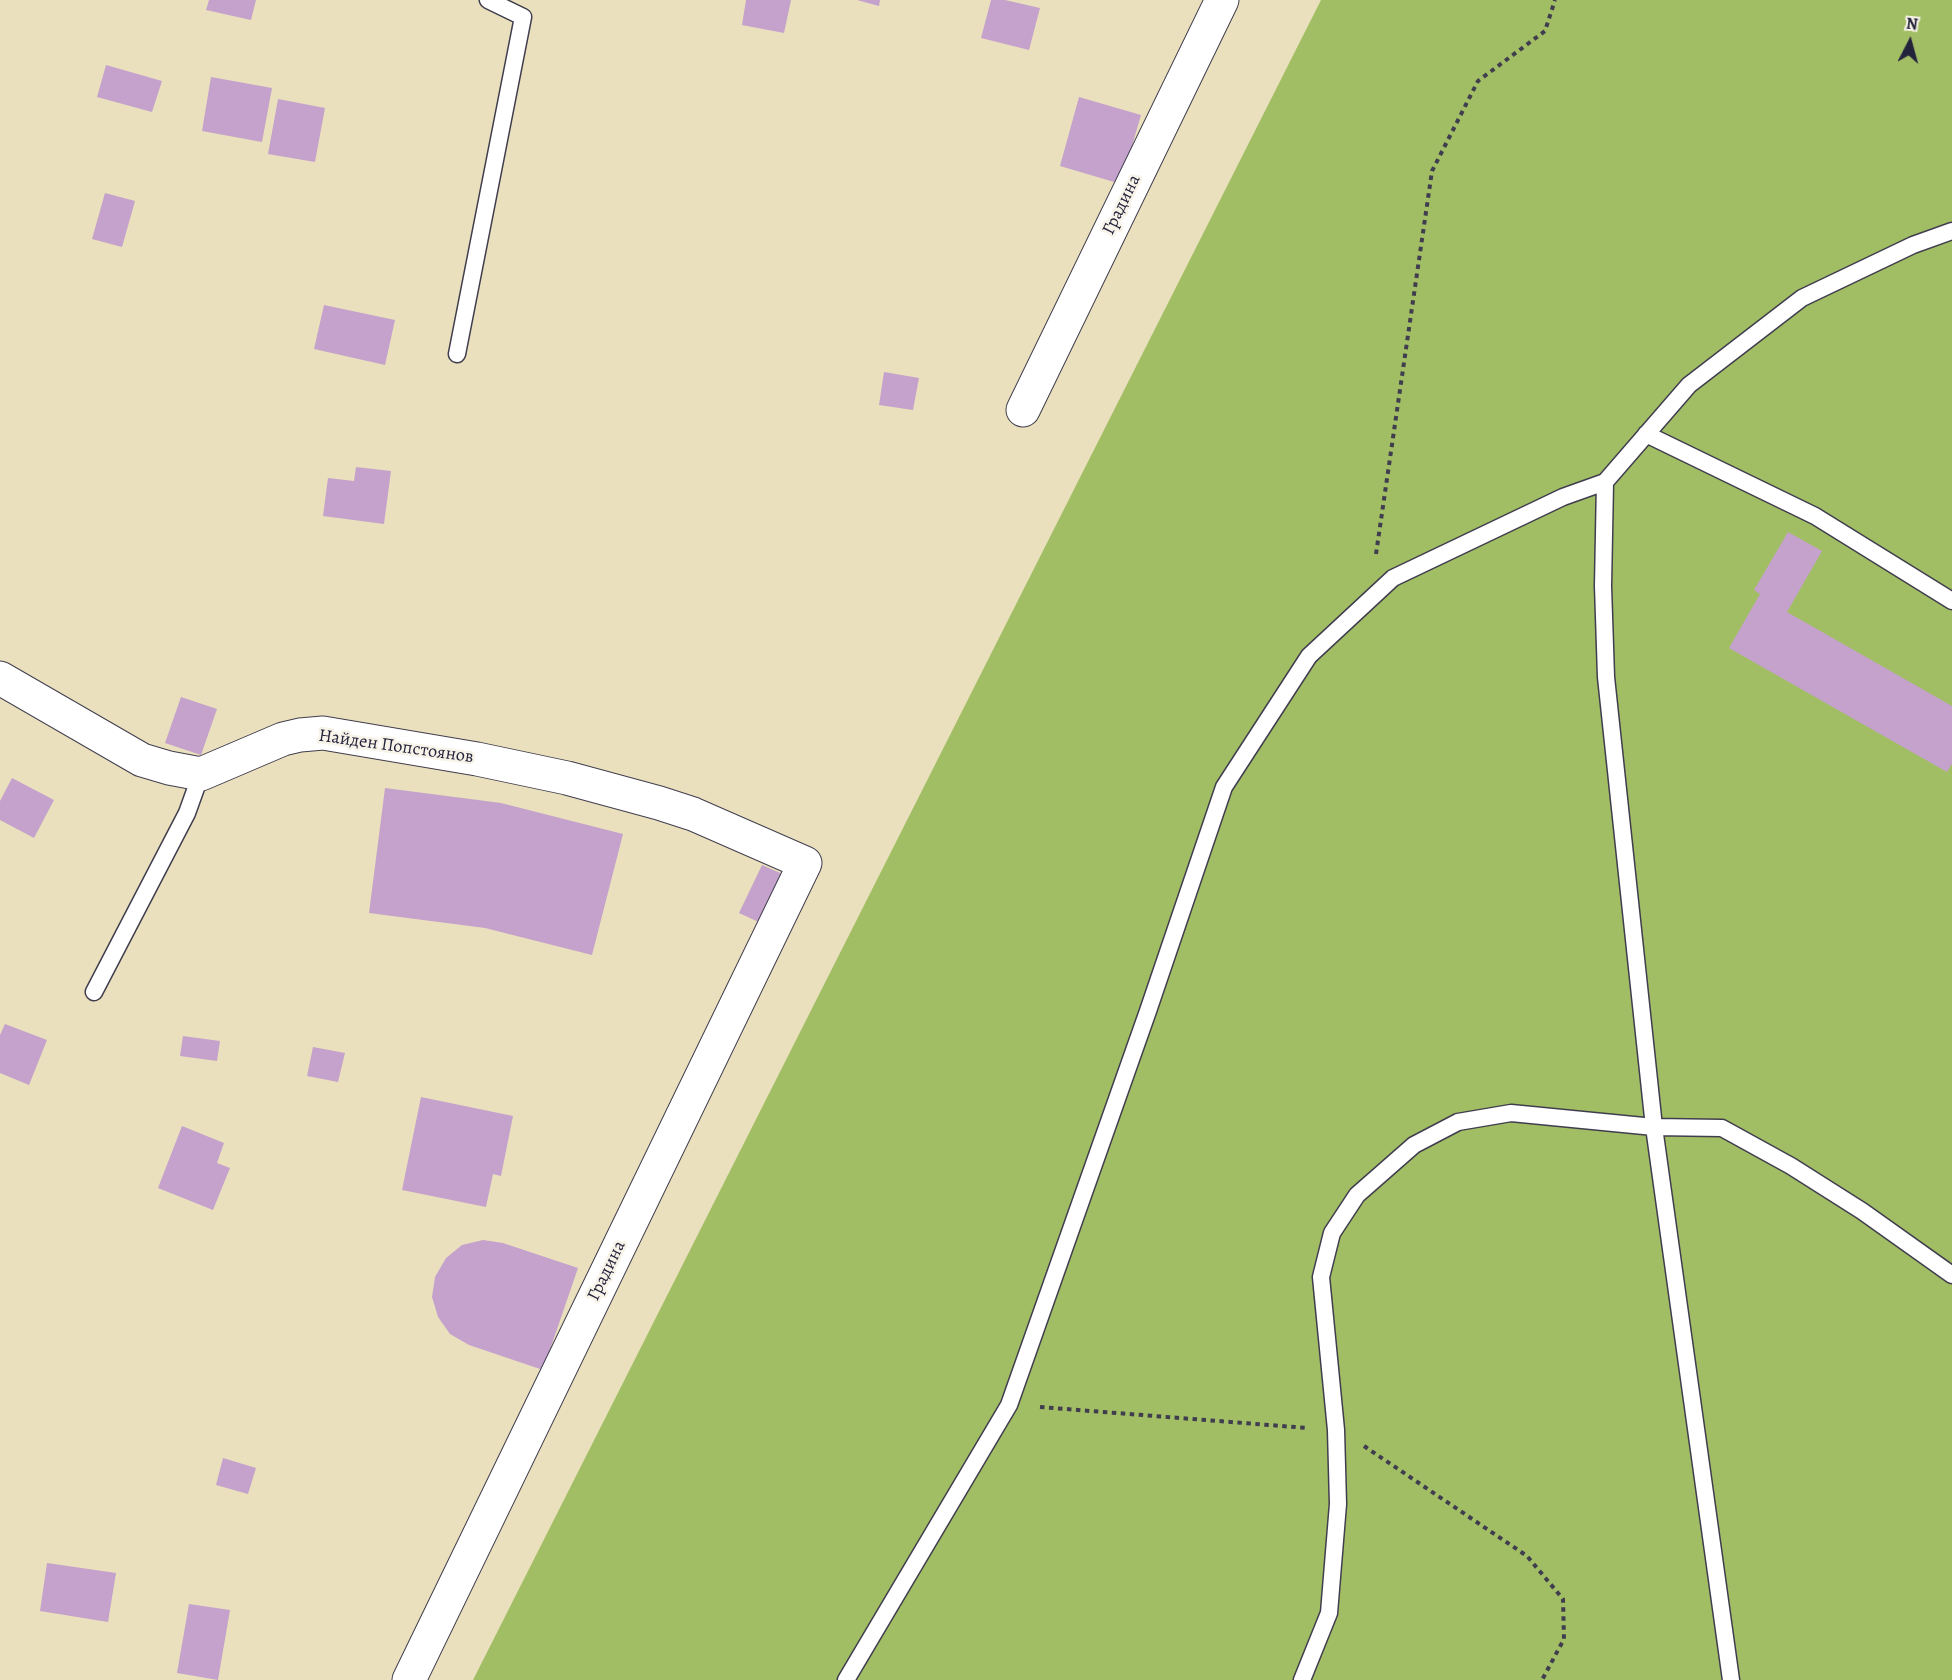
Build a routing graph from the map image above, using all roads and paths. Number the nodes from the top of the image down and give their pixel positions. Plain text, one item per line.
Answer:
1 (488, 0) edge
2 (1222, 0) edge
3 (1555, 0) edge
4 (1952, 231) edge
5 (457, 354) dead end
6 (1023, 410) dead end
7 (1646, 434) junction
8 (1605, 482) junction
9 (1369, 600) junction
10 (1952, 602) edge
11 (0, 678) edge
12 (201, 774) junction
13 (805, 863) joint
14 (94, 992) dead end
15 (1654, 1127) junction
16 (1952, 1275) edge
17 (1009, 1405) junction
18 (1336, 1430) junction
19 (410, 1680) edge
20 (846, 1680) edge
21 (1302, 1680) edge
22 (1542, 1680) edge
23 (1731, 1680) edge

1 - 5 lane
2 - 6 street, Градина
3 - 9 path
4 - 7 lane
7 - 8 lane
7 - 10 lane
8 - 9 lane
8 - 15 lane
9 - 17 lane
11 - 12 street
12 - 13 street, Найден Попстоянов
12 - 14 lane
13 - 19 street, Градина
15 - 16 lane
15 - 18 lane
15 - 23 lane
17 - 18 path
17 - 20 lane
18 - 21 lane
18 - 22 path

